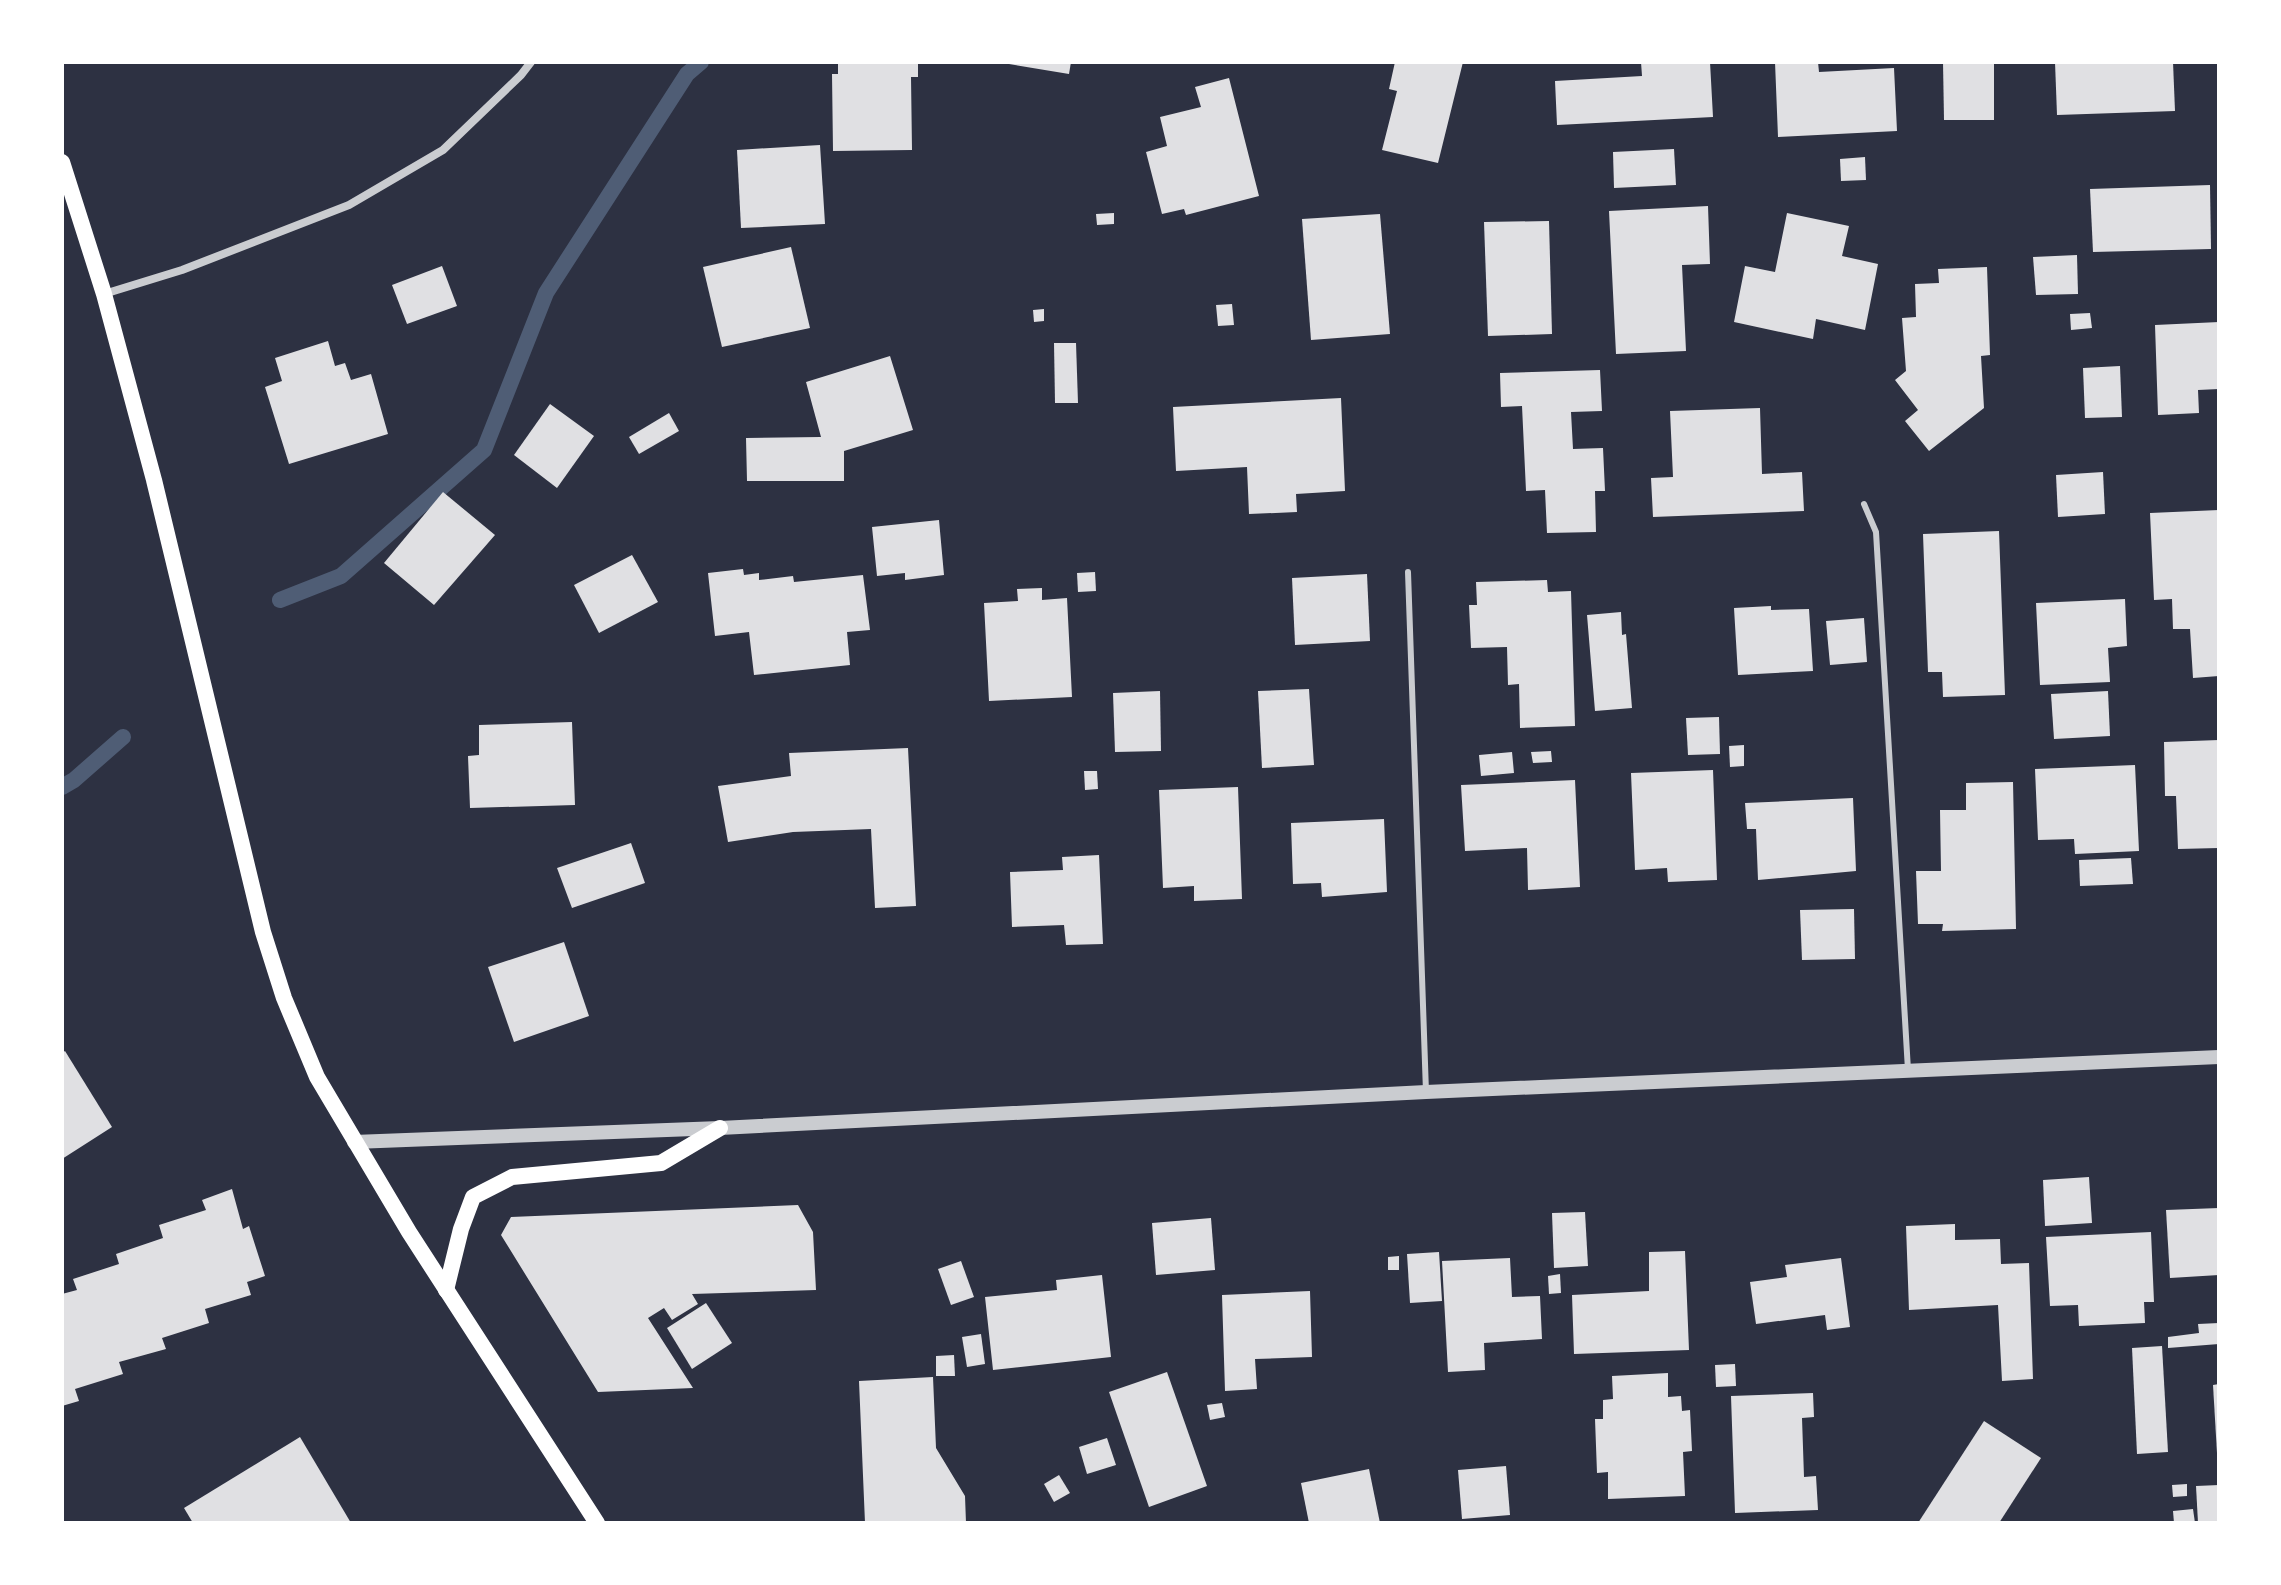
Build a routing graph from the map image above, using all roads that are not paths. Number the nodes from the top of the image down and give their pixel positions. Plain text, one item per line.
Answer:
1 (531, 62) edge
2 (62, 162) edge
3 (104, 294) junction
4 (1864, 504) dead end
5 (1408, 572) dead end
6 (2219, 1057) edge
7 (1908, 1070) junction
8 (1426, 1092) junction
9 (720, 1128) junction
10 (354, 1142) junction
11 (446, 1290) junction
12 (597, 1523) edge

1 - 3 street
2 - 3 main road
3 - 10 main road
4 - 7 lane
5 - 8 lane
6 - 7 street
7 - 8 street
8 - 9 street
9 - 10 street
9 - 11 main road
10 - 11 main road
11 - 12 main road

